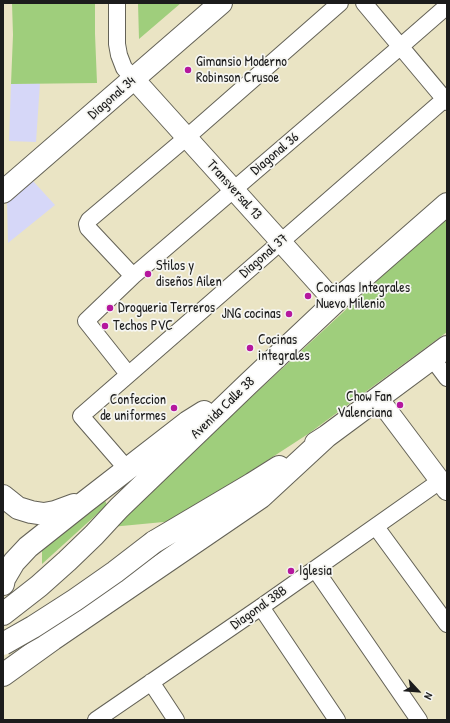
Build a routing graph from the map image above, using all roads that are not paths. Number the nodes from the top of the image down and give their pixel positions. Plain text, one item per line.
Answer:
1 (117, 3) edge
2 (221, 3) edge
3 (340, 3) edge
4 (364, 3) edge
5 (447, 6) edge
6 (400, 47) junction
7 (134, 79) junction
8 (446, 99) edge
9 (186, 138) junction
10 (234, 190) junction
11 (3, 192) edge
12 (447, 204) edge
13 (280, 242) junction
14 (133, 276) junction
15 (335, 302) junction
16 (440, 352) edge
17 (128, 374) junction
18 (447, 378) edge
19 (248, 384) junction
20 (378, 398) junction
21 (328, 436) junction
22 (127, 470) junction
23 (443, 486) edge
24 (3, 496) edge
25 (86, 501) junction
26 (376, 526) junction
27 (315, 568) junction
28 (3, 584) edge
29 (261, 607) junction
30 (3, 614) edge
31 (447, 624) edge
32 (3, 625) edge
33 (53, 640) junction
34 (3, 644) edge
35 (3, 675) edge
36 (151, 682) junction
37 (100, 719) edge
38 (176, 720) edge
39 (337, 720) edge
40 (419, 720) edge

1 - 7 street
2 - 7 main road, Diagonal 34
3 - 9 street
4 - 6 street
5 - 6 street, Diagonal 36
6 - 8 street
6 - 10 street, Diagonal 36
7 - 9 street, Transversal 13
7 - 11 main road, Diagonal 34
8 - 13 street, Diagonal 37
9 - 10 street, Transversal 13
9 - 14 street
10 - 13 street, Transversal 13
10 - 14 street, Diagonal 36
12 - 15 main road, Avenida Calle 38
13 - 15 street, Transversal 13
13 - 17 street, Diagonal 37
14 - 17 street, Diagonal 36
15 - 19 main road, Avenida Calle 38
16 - 18 street
16 - 20 main road
17 - 22 street, Diagonal 37
19 - 22 main road
19 - 30 main road, Avenida Calle 38
20 - 21 main road
20 - 23 street
21 - 33 main road
21 - 34 main road, bridge
22 - 25 main road
23 - 26 street, Diagonal 38B
24 - 25 main road
25 - 28 main road
26 - 27 street, Diagonal 38B
26 - 31 street
27 - 29 street, Diagonal 38B
27 - 40 street
29 - 36 street, Diagonal 38B
29 - 39 street
32 - 33 main road
33 - 35 main road
36 - 37 street, Diagonal 38B
36 - 38 street

